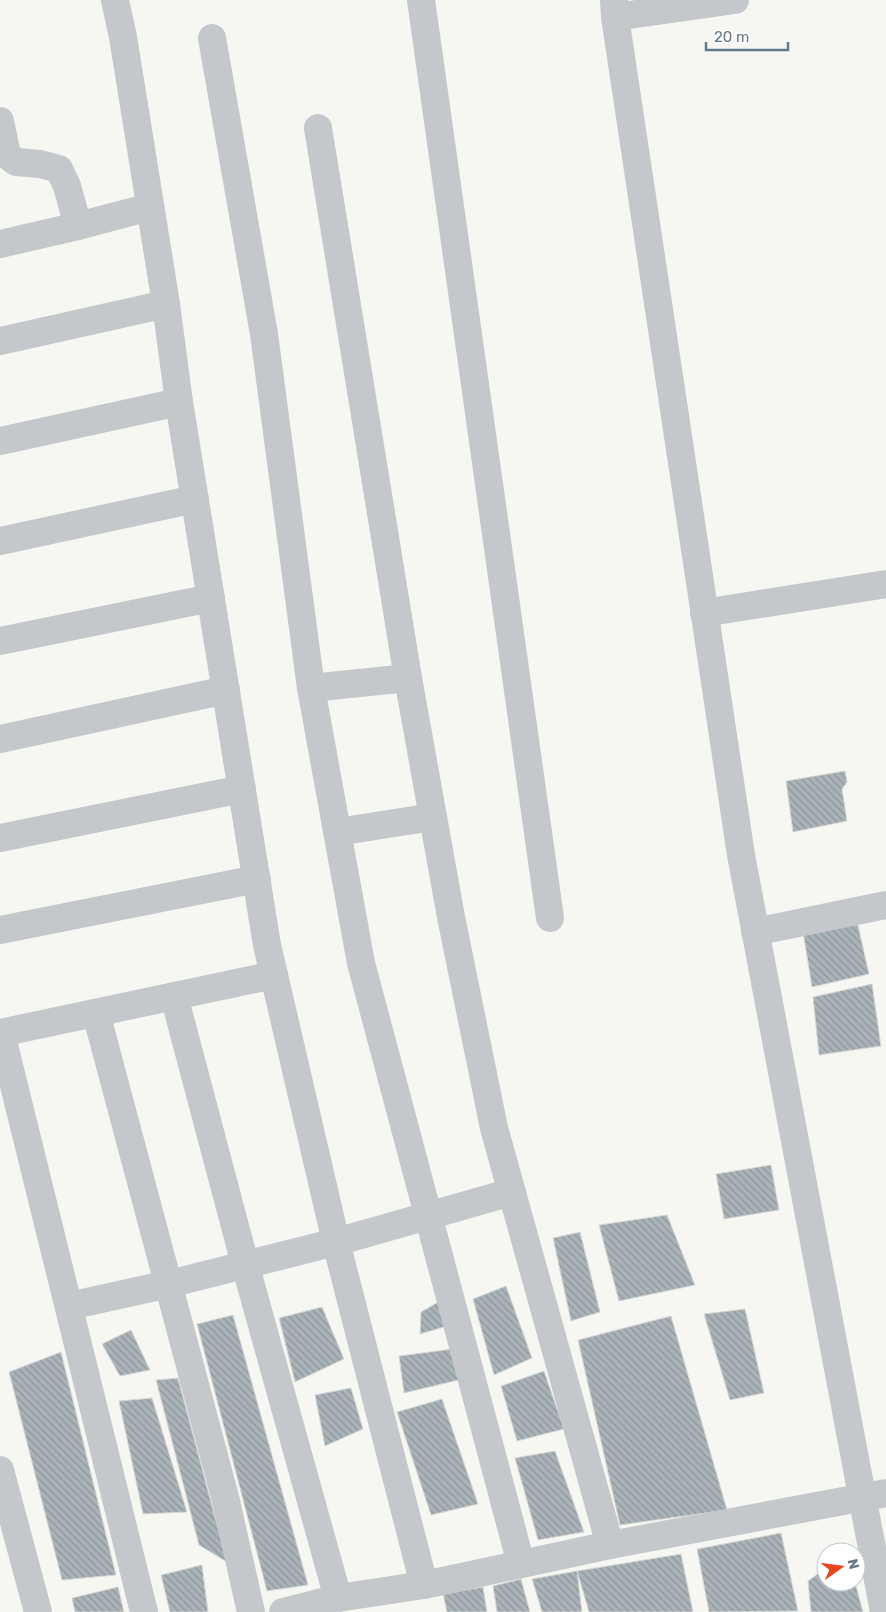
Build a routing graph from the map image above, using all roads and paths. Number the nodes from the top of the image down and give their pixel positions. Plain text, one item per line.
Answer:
1 (115, 0) edge
2 (421, 0) edge
3 (736, 0) edge
4 (615, 8) edge
5 (212, 38) dead end
6 (0, 121) edge
7 (318, 128) dead end
8 (150, 207) junction
9 (78, 226) junction
10 (0, 244) edge
11 (166, 304) junction
12 (0, 341) edge
13 (179, 402) junction
14 (0, 441) edge
15 (195, 499) junction
16 (0, 541) edge
17 (886, 584) edge
18 (211, 598) junction
19 (704, 613) junction
20 (0, 641) edge
21 (408, 678) junction
22 (311, 688) junction
23 (226, 690) junction
24 (0, 739) edge
25 (242, 789) junction
26 (433, 817) junction
27 (337, 832) junction
28 (0, 838) edge
29 (257, 879) junction
30 (886, 904) edge
31 (550, 918) dead end
32 (0, 930) edge
33 (755, 932) junction
34 (274, 975) junction
35 (174, 996) junction
36 (96, 1013) junction
37 (1, 1033) edge
38 (512, 1192) junction
39 (429, 1215) junction
40 (336, 1242) junction
41 (245, 1264) junction
42 (169, 1284) junction
43 (69, 1306) junction
44 (0, 1470) edge
45 (874, 1496) edge
46 (610, 1545) junction
47 (521, 1564) junction
48 (424, 1585) junction
49 (338, 1598) junction
50 (38, 1612) edge
51 (144, 1612) edge
52 (251, 1612) edge
53 (283, 1612) edge
54 (884, 1612) edge

1 - 8 street
2 - 31 street
3 - 4 street
4 - 19 street
5 - 22 street
6 - 9 street
7 - 21 street
8 - 9 street
8 - 11 street
9 - 10 street
11 - 12 street
11 - 13 street
13 - 14 street
13 - 15 street
15 - 16 street
15 - 18 street
17 - 19 street
18 - 20 street
18 - 23 street
19 - 33 street
21 - 22 street
21 - 26 street
22 - 27 street
23 - 24 street
23 - 25 street
25 - 28 street
25 - 29 street
26 - 27 street
26 - 38 street
27 - 39 street
29 - 32 street
29 - 34 street
30 - 33 street
33 - 45 street
34 - 35 street
34 - 40 street
35 - 36 street
35 - 41 street
36 - 37 street
36 - 42 street
37 - 43 street
38 - 39 street
38 - 46 street
39 - 40 street
39 - 47 street
40 - 41 street
40 - 48 street
41 - 42 street
41 - 49 street
42 - 43 street
42 - 52 street
43 - 51 street
44 - 50 street
45 - 46 street
45 - 54 street
46 - 47 street
47 - 48 street
48 - 49 street
49 - 53 street

